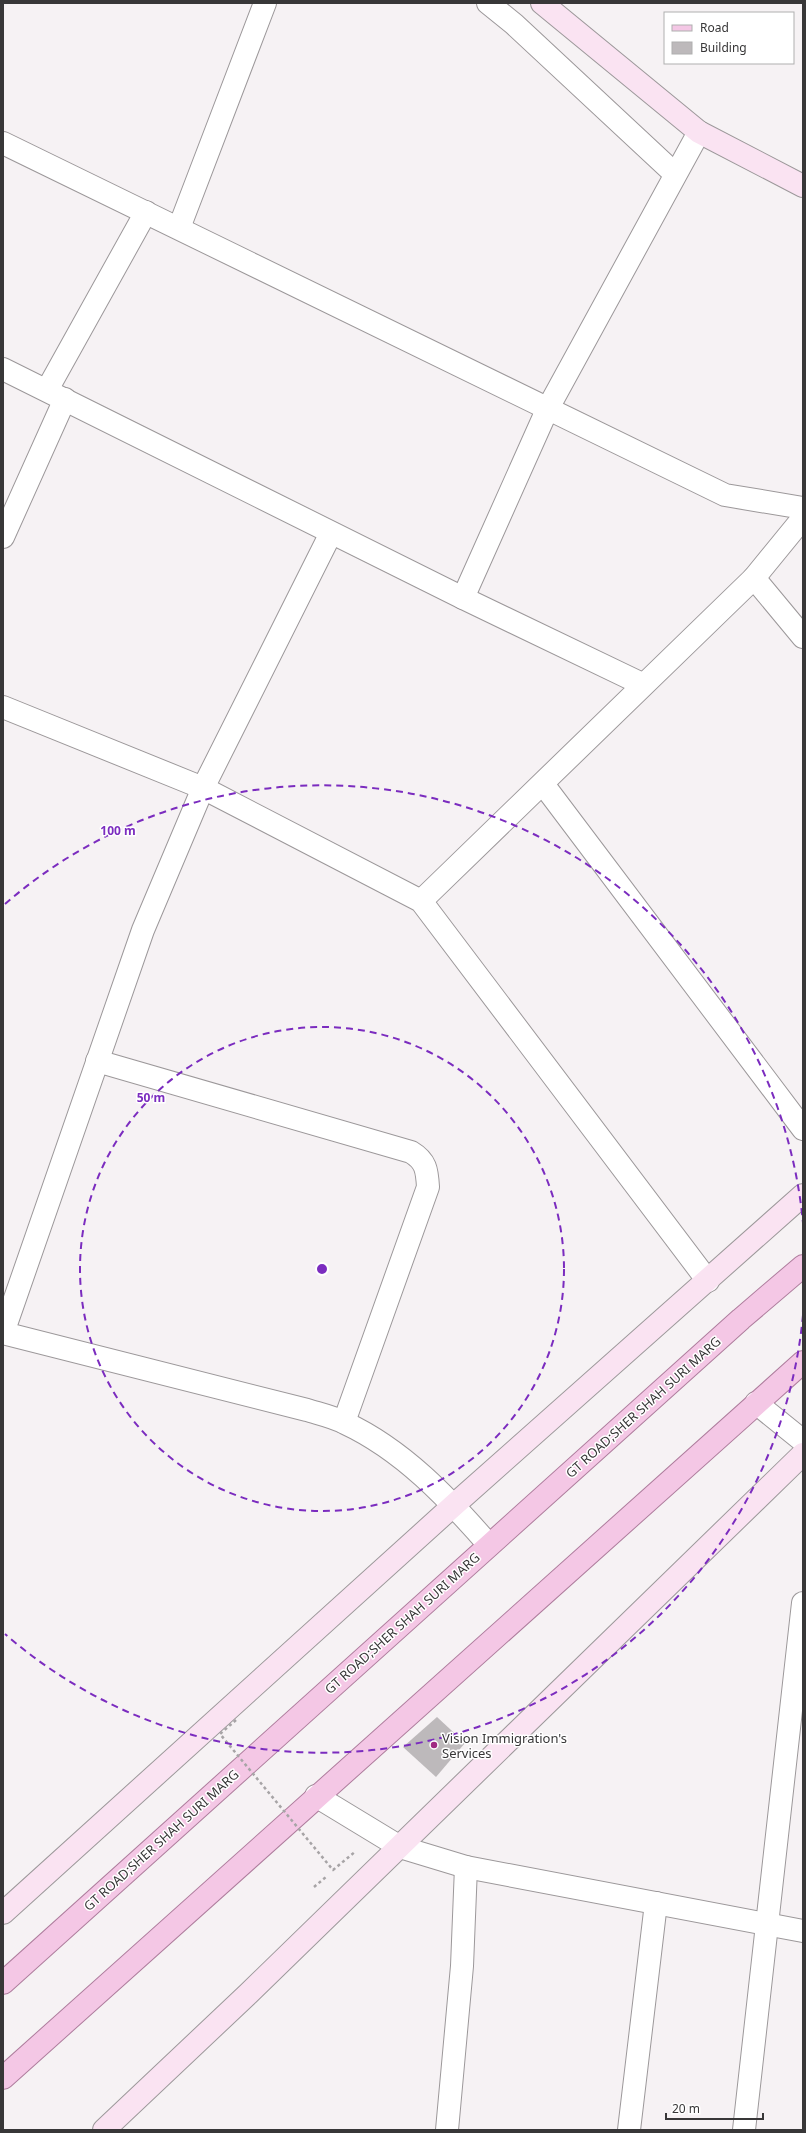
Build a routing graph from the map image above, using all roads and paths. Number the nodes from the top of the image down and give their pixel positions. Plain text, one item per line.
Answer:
1 (265, 3) edge
2 (488, 3) edge
3 (542, 3) edge
4 (699, 132) junction
5 (3, 143) edge
6 (675, 174) junction
7 (803, 186) edge
8 (146, 212) junction
9 (179, 228) junction
10 (3, 369) edge
11 (56, 395) junction
12 (547, 410) junction
13 (803, 508) edge
14 (803, 518) edge
15 (332, 533) junction
16 (3, 536) edge
17 (754, 578) junction
18 (463, 598) junction
19 (803, 637) edge
20 (642, 684) junction
21 (3, 707) edge
22 (543, 784) junction
23 (204, 788) junction
24 (421, 901) junction
25 (97, 1061) junction
26 (803, 1129) edge
27 (803, 1195) edge
28 (803, 1266) edge
29 (708, 1280) junction
30 (3, 1333) edge
31 (803, 1362) edge
32 (756, 1403) junction
33 (344, 1422) junction
34 (803, 1442) edge
35 (803, 1454) edge
36 (454, 1505) junction
37 (489, 1545) junction
38 (803, 1603) edge
39 (236, 1720) dead end
40 (794, 1763) edge
41 (316, 1796) junction
42 (400, 1847) junction
43 (356, 1851) dead end
44 (466, 1867) junction
45 (656, 1903) junction
46 (3, 1913) edge
47 (767, 1924) junction
48 (803, 1931) edge
49 (3, 1982) edge
50 (3, 2078) edge
51 (104, 2130) edge
52 (447, 2130) edge
53 (629, 2130) edge
54 (744, 2130) edge

1 - 9 street
2 - 6 street
3 - 4 main road
4 - 6 street
4 - 7 main road
5 - 8 street
6 - 12 street
8 - 9 street
8 - 11 street
9 - 12 street
10 - 11 street
11 - 15 street
11 - 16 street
12 - 13 street
12 - 18 street
14 - 17 street
15 - 18 street
15 - 23 street
17 - 19 street
17 - 20 street
18 - 20 street
20 - 22 street
21 - 23 street
22 - 24 street
22 - 26 street
23 - 24 street
23 - 25 street
24 - 29 street
25 - 30 street
25 - 33 street
27 - 29 main road
28 - 37 main road, GT ROAD;SHER SHAH SURI MARG
29 - 36 main road
30 - 33 street
31 - 32 main road
32 - 34 street
32 - 41 main road
33 - 36 street
35 - 42 main road
36 - 37 street
36 - 46 main road
37 - 49 main road, GT ROAD;SHER SHAH SURI MARG
38 - 40 street
39 - 43 path, bridge
40 - 47 street
41 - 42 street
41 - 50 main road
42 - 44 street
42 - 51 main road
44 - 45 street
44 - 52 street
45 - 47 street
45 - 53 street
47 - 48 street
47 - 54 street

